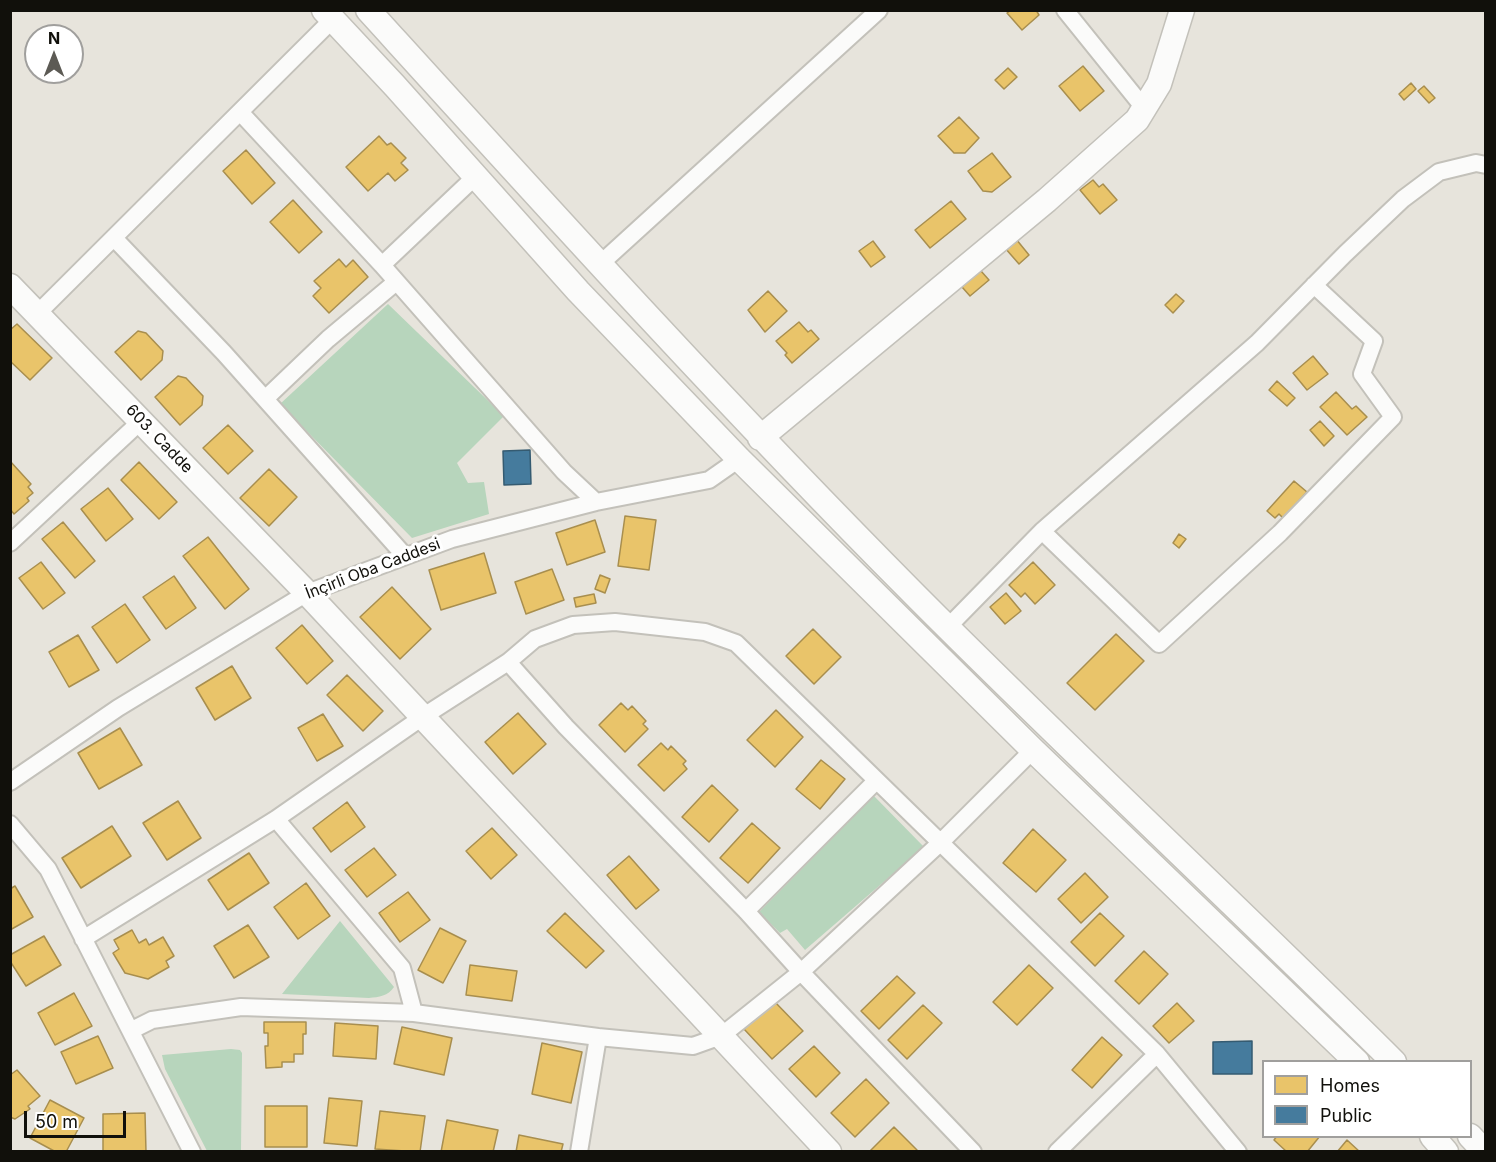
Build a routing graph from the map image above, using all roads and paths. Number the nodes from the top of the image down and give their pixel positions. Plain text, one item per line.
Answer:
1 (368, 10) edge
2 (879, 10) edge
3 (1065, 10) edge
4 (1182, 10) edge
5 (328, 15) edge
6 (1144, 108) junction
7 (240, 112) junction
8 (1485, 165) edge
9 (476, 176) junction
10 (114, 238) junction
11 (382, 265) junction
12 (600, 265) junction
13 (396, 282) junction
14 (1314, 285) junction
15 (10, 286) edge
16 (38, 313) junction
17 (265, 399) junction
18 (141, 421) junction
19 (760, 438) junction
20 (739, 459) junction
21 (596, 502) junction
22 (1042, 531) junction
23 (12, 538) edge
24 (405, 556) junction
25 (307, 592) junction
26 (948, 627) junction
27 (508, 662) junction
28 (424, 716) junction
29 (1033, 750) junction
30 (876, 781) junction
31 (10, 782) edge
32 (276, 819) junction
33 (10, 824) edge
34 (940, 843) junction
35 (746, 911) junction
36 (83, 939) junction
37 (801, 972) junction
38 (414, 1012) junction
39 (132, 1030) junction
40 (722, 1036) junction
41 (598, 1037) junction
42 (1157, 1054) junction
43 (1355, 1060) edge
44 (1392, 1060) edge
45 (1431, 1138) edge
46 (1433, 1138) edge
47 (1471, 1138) edge
48 (192, 1152) edge
49 (579, 1152) edge
50 (829, 1152) edge
51 (973, 1152) edge
52 (1057, 1152) edge
53 (1238, 1152) edge
54 (1424, 1152) edge
55 (1446, 1152) edge
56 (1485, 1152) edge

1 - 12 main road
2 - 12 street
3 - 6 street
4 - 6 main road
5 - 7 street
5 - 9 main road
6 - 19 main road
7 - 10 street
7 - 11 street
8 - 14 street
9 - 11 street
9 - 20 main road
10 - 16 street
10 - 17 street
11 - 13 street
12 - 19 main road
13 - 17 street
13 - 21 street
14 - 22 street
14 - 22 street
15 - 16 main road, 603. Cadde
16 - 18 main road, 603. Cadde
17 - 24 street
18 - 23 street
18 - 25 main road, 603. Cadde
19 - 26 main road
20 - 21 street, İnçirli Oba Caddesi
20 - 29 main road
21 - 24 street, İnçirli Oba Caddesi
22 - 26 street
24 - 25 street, İnçirli Oba Caddesi
25 - 28 main road, 603. Cadde
25 - 31 street, İnçirli Oba Caddesi
26 - 44 main road
27 - 28 street
27 - 30 street
27 - 35 street
28 - 32 street
28 - 40 main road, 603. Cadde
29 - 34 street
29 - 43 main road
30 - 34 street
30 - 35 street
32 - 36 street
32 - 38 street
33 - 36 street
34 - 37 street
34 - 42 street
35 - 37 street
36 - 39 street
37 - 40 street
37 - 51 street
38 - 39 street
38 - 41 street
39 - 48 street
40 - 41 street
40 - 50 main road, 603. Cadde
41 - 49 street
42 - 52 street
42 - 53 street
45 - 54 street
46 - 55 main road
47 - 56 main road

